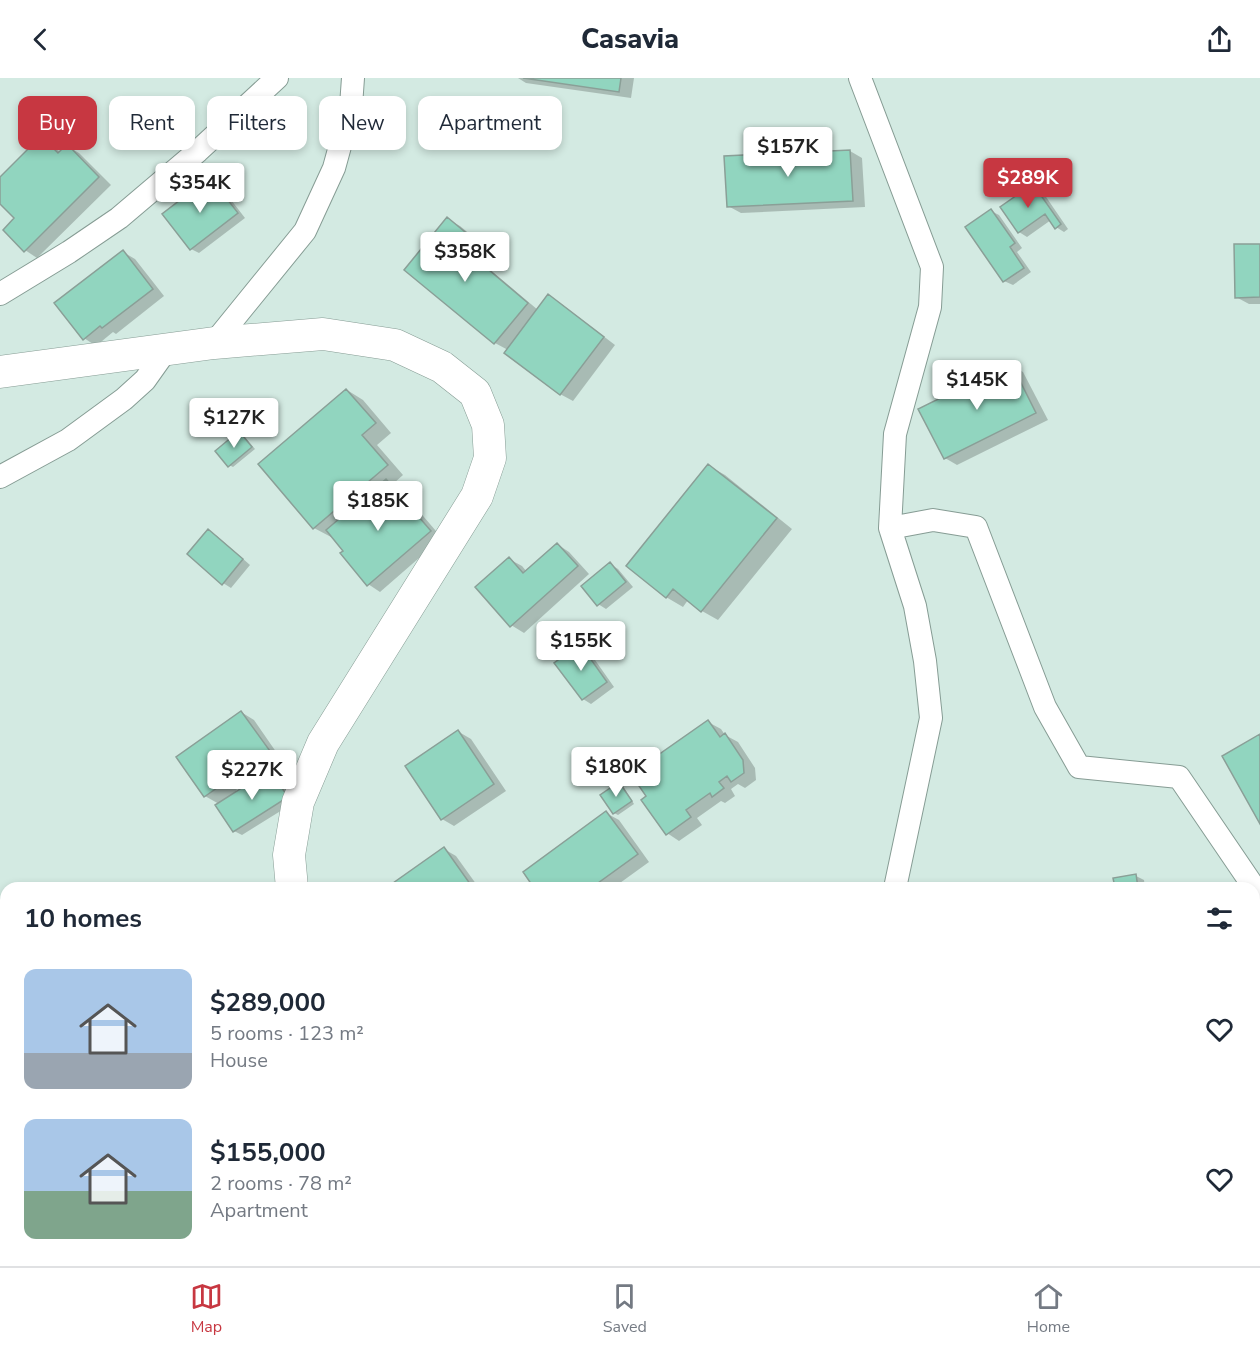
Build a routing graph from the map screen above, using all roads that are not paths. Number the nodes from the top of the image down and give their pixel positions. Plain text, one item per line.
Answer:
1 (277, 78) edge
2 (353, 78) edge
3 (860, 78) edge
4 (0, 294) edge
5 (214, 343) junction
6 (167, 349) junction
7 (0, 372) edge
8 (0, 477) edge
9 (890, 528) junction
10 (292, 882) edge
11 (896, 882) edge
12 (1250, 882) edge

1 - 4 street
2 - 5 street
3 - 9 street
5 - 6 street
5 - 10 street
6 - 7 street
6 - 8 street
9 - 11 street
9 - 12 street

